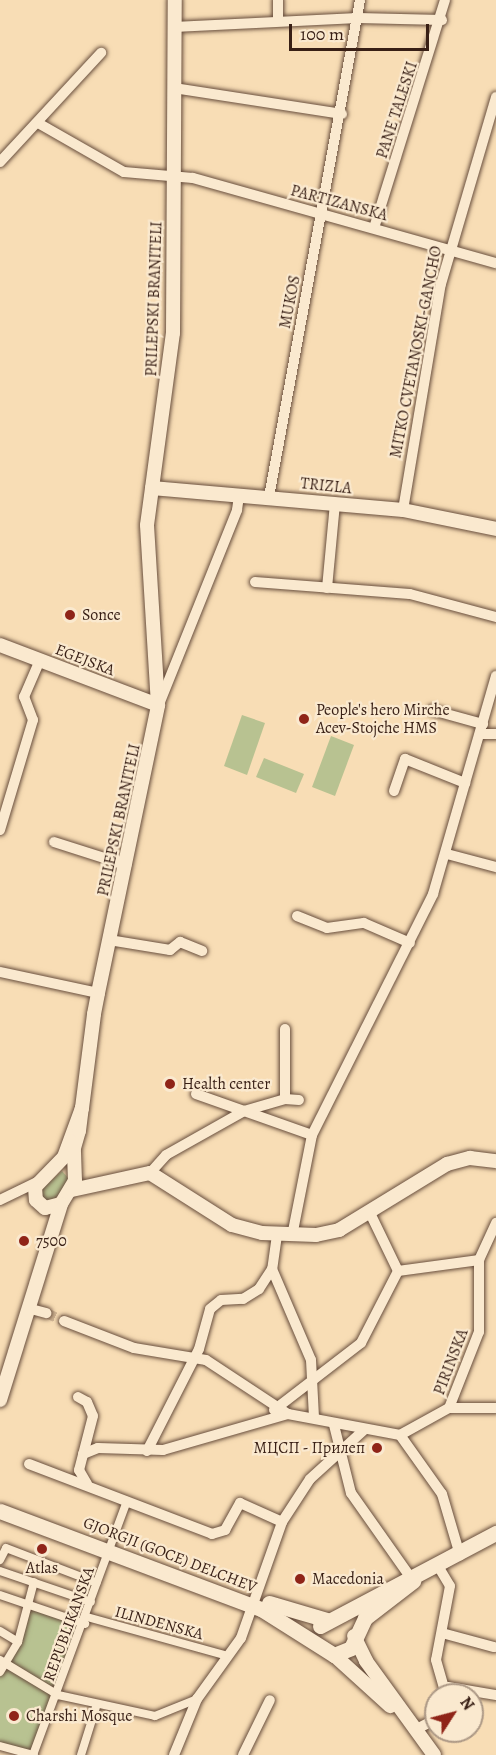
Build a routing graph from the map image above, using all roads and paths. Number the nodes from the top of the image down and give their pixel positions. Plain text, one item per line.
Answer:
1 (175, 0) edge
2 (278, 0) edge
3 (360, 0) edge
4 (446, 0) edge
5 (358, 18) junction
6 (442, 20) junction
7 (278, 21) junction
8 (174, 27) junction
9 (101, 53) dead end
10 (174, 88) junction
11 (496, 97) edge
12 (342, 114) junction
13 (38, 123) junction
14 (0, 162) edge
15 (174, 179) junction
16 (322, 215) junction
17 (374, 228) junction
18 (449, 250) junction
19 (496, 263) edge
20 (152, 488) junction
21 (239, 495) junction
22 (269, 497) junction
23 (335, 504) junction
24 (403, 510) junction
25 (496, 529) edge
26 (255, 582) dead end
27 (327, 588) junction
28 (496, 617) edge
29 (0, 645) edge
30 (40, 660) junction
31 (496, 676) edge
32 (158, 705) junction
33 (432, 710) dead end
34 (481, 729) junction
35 (496, 734) edge
36 (465, 783) junction
37 (394, 791) dead end
38 (4, 804) edge
39 (0, 830) edge
40 (54, 842) dead end
41 (447, 854) junction
42 (126, 866) junction
43 (496, 867) edge
44 (297, 916) dead end
45 (110, 940) junction
46 (410, 943) junction
47 (202, 951) dead end
48 (0, 972) edge
49 (98, 993) junction
50 (285, 1029) dead end
51 (196, 1094) dead end
52 (285, 1099) junction
53 (299, 1100) dead end
54 (82, 1108) junction
55 (244, 1111) junction
56 (312, 1135) junction
57 (496, 1161) edge
58 (56, 1166) junction
59 (76, 1173) junction
60 (150, 1173) junction
61 (39, 1181) junction
62 (104, 1184) junction
63 (72, 1190) junction
64 (2, 1199) edge
65 (40, 1204) junction
66 (61, 1204) junction
67 (370, 1213) junction
68 (496, 1223) edge
69 (277, 1235) junction
70 (292, 1236) junction
71 (493, 1239) edge
72 (50, 1249) junction
73 (479, 1260) junction
74 (272, 1269) junction
75 (398, 1271) junction
76 (31, 1310) junction
77 (46, 1313) tunnel mouth
78 (64, 1321) tunnel mouth
79 (191, 1361) junction
80 (314, 1376) junction
81 (78, 1397) dead end
82 (0, 1401) edge
83 (278, 1407) junction
84 (449, 1408) junction
85 (496, 1408) edge
86 (288, 1414) junction
87 (264, 1417) junction
88 (314, 1418) junction
89 (334, 1425) junction
90 (365, 1429) junction
91 (400, 1435) junction
92 (147, 1451) junction
93 (83, 1454) junction
94 (338, 1458) junction
95 (30, 1464) dead end
96 (88, 1485) junction
97 (0, 1501) edge
98 (127, 1501) junction
99 (0, 1510) edge
100 (282, 1522) junction
101 (496, 1533) edge
102 (111, 1547) junction
103 (460, 1555) junction
104 (0, 1560) edge
105 (438, 1566) junction
106 (0, 1571) edge
107 (413, 1581) junction
108 (34, 1582) junction
109 (97, 1583) junction
110 (0, 1595) edge
111 (252, 1601) junction
112 (91, 1602) junction
113 (29, 1605) junction
114 (333, 1619) junction
115 (86, 1620) junction
116 (0, 1631) edge
117 (442, 1633) junction
118 (354, 1636) junction
119 (18, 1642) junction
120 (320, 1646) junction
121 (494, 1647) dead end
122 (224, 1655) junction
123 (334, 1655) junction
124 (3, 1662) edge
125 (0, 1672) edge
126 (442, 1683) edge
127 (57, 1695) junction
128 (197, 1699) junction
129 (270, 1700) dead end
130 (97, 1704) junction
131 (424, 1725) edge
132 (415, 1730) junction
133 (0, 1746) edge
134 (34, 1755) edge
135 (81, 1755) edge
136 (174, 1755) edge
137 (243, 1755) edge
138 (434, 1755) edge

1 - 8 street, PRILEPSKI BRANITELI
2 - 7 street
3 - 5 street, MUKOS
4 - 6 street, PANE TALESKI
5 - 6 street
5 - 7 street
5 - 12 street, MUKOS
6 - 17 street, PANE TALESKI
7 - 8 street
8 - 10 street, PRILEPSKI BRANITELI
9 - 13 street
10 - 12 street
10 - 15 street, PRILEPSKI BRANITELI
11 - 18 street, MITKO CVETANOSKI-GANCHO
12 - 16 street, MUKOS
13 - 14 street
13 - 15 street, PARTIZANSKA
15 - 16 street, PARTIZANSKA
15 - 20 street, PRILEPSKI BRANITELI
16 - 17 street, PARTIZANSKA
16 - 22 street, MUKOS
17 - 18 street, PARTIZANSKA
18 - 19 street, PARTIZANSKA
18 - 24 street, MITKO CVETANOSKI-GANCHO
20 - 21 street, TRIZLA
20 - 32 street, PRILEPSKI BRANITELI
21 - 22 street, TRIZLA
21 - 32 street, PRILEPSKI BRANITELI
22 - 23 street, TRIZLA
23 - 24 street, TRIZLA
23 - 27 street
24 - 25 street, TRIZLA
26 - 27 street
27 - 28 street
29 - 30 street, EGEJSKA
30 - 32 street, EGEJSKA
30 - 38 street
31 - 34 street
32 - 42 street, PRILEPSKI BRANITELI
33 - 34 street
34 - 35 street
34 - 36 street
36 - 37 street
36 - 41 street
38 - 39 street
40 - 42 street
41 - 43 street
41 - 46 street
42 - 45 street, PRILEPSKI BRANITELI
44 - 46 street
45 - 47 street
45 - 49 street, PRILEPSKI BRANITELI
46 - 56 street
48 - 49 street
49 - 54 street, PRILEPSKI BRANITELI
50 - 52 street
51 - 55 street
52 - 53 street
52 - 55 street
54 - 58 street, PRILEPSKI BRANITELI
54 - 59 street, PRILEPSKI BRANITELI
55 - 56 street
55 - 60 street
56 - 70 street
57 - 67 street
58 - 59 street
58 - 61 street
59 - 62 street
59 - 63 street, PRILEPSKI BRANITELI
60 - 62 street
60 - 69 street
61 - 64 street
61 - 65 street
62 - 63 street
63 - 66 street
64 - 65 street
65 - 66 street
65 - 72 street
66 - 72 street
67 - 70 street
67 - 75 street
68 - 71 street, PIRINSKA
69 - 70 street
69 - 74 street
71 - 73 street, PIRINSKA
72 - 76 street
73 - 75 street
73 - 84 street, PIRINSKA
74 - 79 street
74 - 80 street
75 - 80 street
76 - 77 street
76 - 82 street
78 - 79 street
79 - 83 street
79 - 92 street
80 - 83 street
80 - 88 street
81 - 93 street
83 - 86 street
83 - 87 street
84 - 85 street
84 - 91 street
86 - 87 street
86 - 88 street
87 - 92 street
88 - 89 street
89 - 90 street
89 - 94 street
90 - 91 street
90 - 94 street
91 - 103 street
92 - 93 street
93 - 96 street
94 - 100 street
94 - 107 street
95 - 96 street
96 - 98 street
97 - 102 main road, GJORGJI (GOCE) DELCHEV
98 - 100 street
98 - 102 street, REPUBLIKANSKA
99 - 102 main road, GJORGJI (GOCE) DELCHEV
100 - 111 street
101 - 103 main road
102 - 109 street, REPUBLIKANSKA
102 - 111 main road, GJORGJI (GOCE) DELCHEV
103 - 105 main road
104 - 109 street
105 - 107 main road
105 - 117 street
106 - 108 street
107 - 114 main road
107 - 118 main road
108 - 112 street
108 - 113 street
109 - 112 street, REPUBLIKANSKA
110 - 113 street, ILINDENSKA
111 - 114 main road, GJORGJI (GOCE) DELCHEV
111 - 120 main road, GJORGJI (GOCE) DELCHEV
111 - 122 street
112 - 115 street, REPUBLIKANSKA
113 - 115 street, ILINDENSKA
113 - 119 street
114 - 118 main road
114 - 120 main road
115 - 122 street, ILINDENSKA
115 - 127 street, REPUBLIKANSKA
116 - 119 street
117 - 121 street
117 - 126 street
118 - 123 main road
118 - 132 street
119 - 124 street
120 - 123 main road
122 - 128 street
123 - 132 street
124 - 125 street
124 - 127 street
127 - 130 street
127 - 134 street, REPUBLIKANSKA
128 - 130 street
128 - 136 street
129 - 137 street
130 - 135 street
131 - 132 street
132 - 138 street
133 - 134 street

